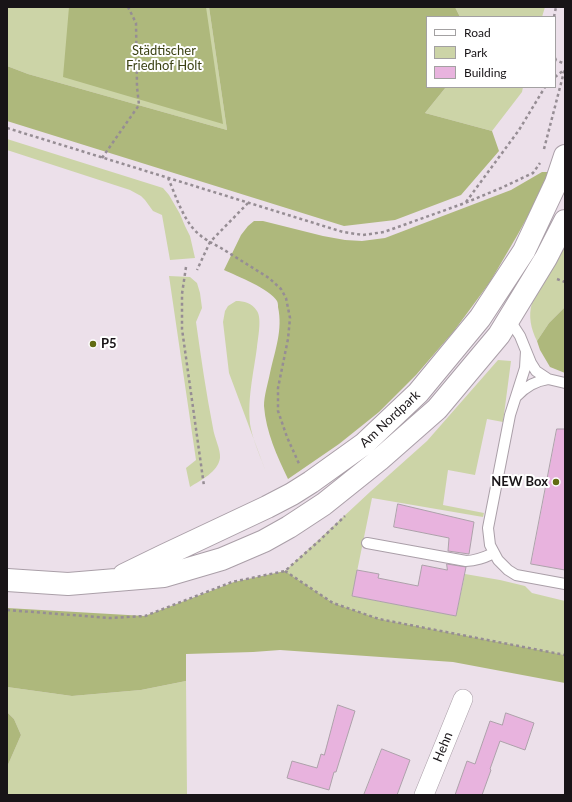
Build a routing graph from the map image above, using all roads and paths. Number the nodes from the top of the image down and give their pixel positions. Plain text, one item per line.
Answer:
1 (128, 7) edge
2 (565, 69) edge
3 (556, 76) edge
4 (544, 88) edge
5 (7, 128) edge
6 (543, 153) dead end
7 (565, 156) edge
8 (102, 158) junction
9 (542, 160) dead end
10 (168, 178) junction
11 (248, 203) junction
12 (466, 203) junction
13 (565, 221) edge
14 (210, 242) junction
15 (186, 266) dead end
16 (198, 270) dead end
17 (557, 280) dead end
18 (565, 282) edge
19 (508, 319) junction
20 (526, 351) junction
21 (548, 379) junction
22 (565, 383) edge
23 (516, 396) junction
24 (310, 482) junction
25 (204, 486) dead end
26 (367, 543) dead end
27 (494, 553) junction
28 (7, 580) edge
29 (116, 580) junction
30 (565, 584) edge
31 (7, 610) edge
32 (565, 655) edge
33 (463, 699) dead end
34 (424, 795) edge

1 - 8 path
2 - 3 path
2 - 6 path
4 - 12 path
5 - 8 path
7 - 24 street, Am Nordpark
8 - 10 path
9 - 12 path
10 - 11 path
10 - 14 path
11 - 12 path
11 - 14 path
13 - 19 street, Am Nordpark
14 - 16 path
14 - 24 path
15 - 25 path
17 - 18 path
19 - 20 lane
19 - 29 street, Am Nordpark
20 - 21 lane
20 - 23 lane
21 - 22 lane
21 - 23 lane
23 - 27 lane
24 - 29 street, Am Nordpark
26 - 27 lane
27 - 30 lane
28 - 29 street, Am Nordpark
31 - 32 path
33 - 34 street, Hehn

